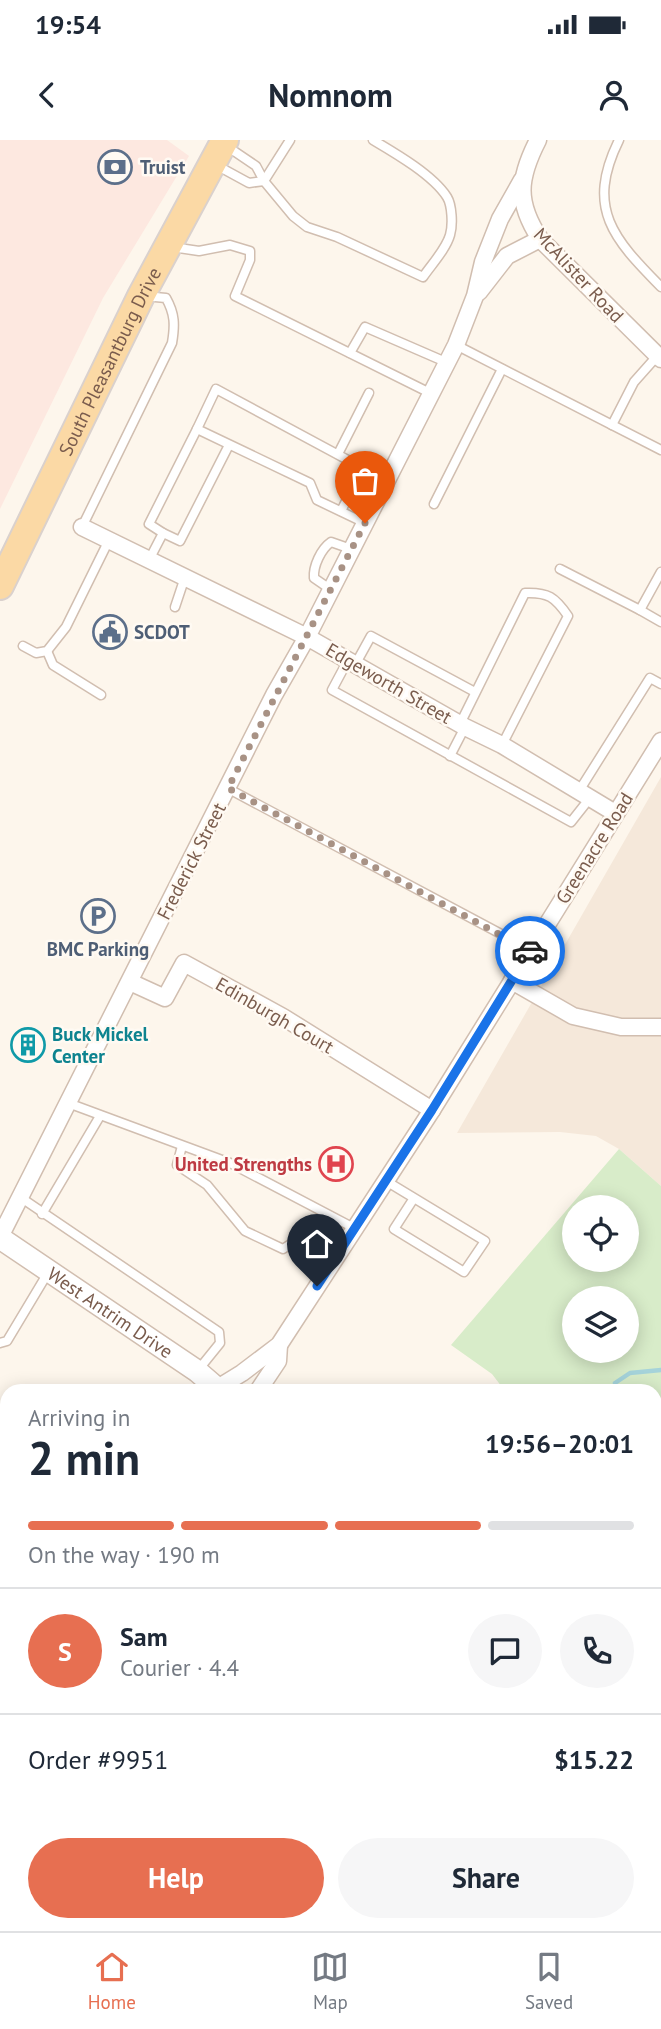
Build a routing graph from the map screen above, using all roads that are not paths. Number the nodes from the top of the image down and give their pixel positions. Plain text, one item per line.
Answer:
1 (289, 140) edge
2 (373, 140) edge
3 (538, 140) edge
4 (618, 140) edge
5 (220, 149) edge
6 (522, 180) junction
7 (264, 181) junction
8 (540, 239) junction
9 (167, 247) junction
10 (661, 287) edge
11 (141, 296) junction
12 (475, 296) junction
13 (456, 345) junction
14 (351, 353) junction
15 (660, 356) edge
16 (447, 363) junction
17 (502, 369) junction
18 (369, 393) dead end
19 (432, 394) junction
20 (612, 425) junction
21 (197, 429) junction
22 (229, 445) junction
23 (661, 450) edge
24 (338, 454) junction
25 (363, 468) junction
26 (385, 480) junction
27 (434, 504) dead end
28 (341, 511) junction
29 (365, 523) junction
30 (82, 527) joint
31 (163, 533) junction
32 (109, 540) junction
33 (351, 549) junction
34 (149, 560) junction
35 (560, 569) dead end
36 (661, 572) edge
37 (185, 577) junction
38 (0, 586) edge
39 (330, 589) junction
40 (175, 607) dead end
41 (640, 610) junction
42 (661, 622) edge
43 (307, 637) junction
44 (23, 646) dead end
45 (47, 651) junction
46 (351, 662) junction
47 (661, 684) edge
48 (475, 692) junction
49 (101, 695) dead end
50 (462, 725) junction
51 (661, 741) edge
52 (502, 745) junction
53 (450, 756) junction
54 (228, 788) junction
55 (585, 795) junction
56 (615, 813) junction
57 (531, 950) junction
58 (512, 981) junction
59 (130, 982) junction
60 (661, 1027) edge
61 (68, 1103) junction
62 (432, 1110) junction
63 (100, 1116) junction
64 (182, 1146) junction
65 (386, 1181) junction
66 (20, 1197) junction
67 (414, 1198) junction
68 (42, 1214) junction
69 (354, 1228) junction
70 (0, 1238) edge
71 (342, 1247) junction
72 (48, 1271) junction
73 (1, 1343) edge
74 (279, 1345) junction
75 (197, 1371) junction
76 (211, 1384) edge
77 (226, 1384) edge
78 (263, 1384) edge

1 - 7 lane
2 - 7 lane
3 - 6 street, McAlister Road
4 - 10 lane
5 - 7 lane
5 - 7 lane
5 - 9 main road, South Pleasantburg Drive
6 - 8 street, McAlister Road
6 - 12 street, Frederick Street
8 - 12 street, Frederick Street
8 - 15 street, McAlister Road
9 - 11 main road, South Pleasantburg Drive
9 - 14 lane
11 - 30 lane
11 - 38 main road, South Pleasantburg Drive
12 - 13 street, Frederick Street
13 - 16 street, Frederick Street
13 - 17 lane
14 - 16 lane
14 - 19 lane
15 - 20 lane
16 - 19 street, Frederick Street
17 - 20 lane
17 - 27 lane
18 - 24 lane
19 - 26 street, Frederick Street
20 - 23 lane
21 - 22 lane
21 - 24 lane
21 - 31 lane
22 - 28 lane
22 - 31 lane
24 - 25 lane
25 - 26 lane
25 - 28 lane
26 - 29 street, Frederick Street
28 - 29 lane
29 - 33 street, Frederick Street
30 - 32 street, Edgeworth Street
31 - 34 lane
32 - 34 street, Edgeworth Street
32 - 45 lane
33 - 39 street, Frederick Street
33 - 39 lane
34 - 37 street, Edgeworth Street
35 - 41 lane
36 - 41 lane
37 - 40 lane
37 - 43 street, Edgeworth Street
39 - 43 street, Frederick Street
41 - 42 lane
43 - 46 street, Edgeworth Street
43 - 54 street, Frederick Street
44 - 45 lane
45 - 49 lane
46 - 48 lane
46 - 50 street, Edgeworth Street
46 - 53 lane
47 - 55 lane
48 - 50 lane
48 - 52 lane
50 - 52 street, Edgeworth Street
50 - 53 lane
51 - 56 street, Greenacre Road
52 - 55 street, Edgeworth Street
53 - 55 lane
54 - 57 lane
54 - 59 street, Frederick Street
55 - 56 street, Edgeworth Street
56 - 57 street, Greenacre Road
57 - 58 street, Greenacre Road
58 - 60 street
58 - 62 street, Greenacre Road
59 - 61 street, Frederick Street
59 - 62 street, Edinburgh Court
61 - 63 lane
61 - 66 street, Frederick Street
62 - 65 street, Greenacre Road
63 - 64 lane
63 - 68 lane
64 - 69 lane
64 - 71 lane
65 - 67 lane
65 - 69 street, Greenacre Road
66 - 68 lane
66 - 70 street, Frederick Street
67 - 67 lane
68 - 75 lane
69 - 71 street, Greenacre Road
70 - 72 street, West Antrim Drive
71 - 74 street, Greenacre Road
72 - 73 lane
72 - 75 street, West Antrim Drive
74 - 77 street, Greenacre Road
74 - 78 street, Greenacre Road
75 - 76 street, West Antrim Drive

